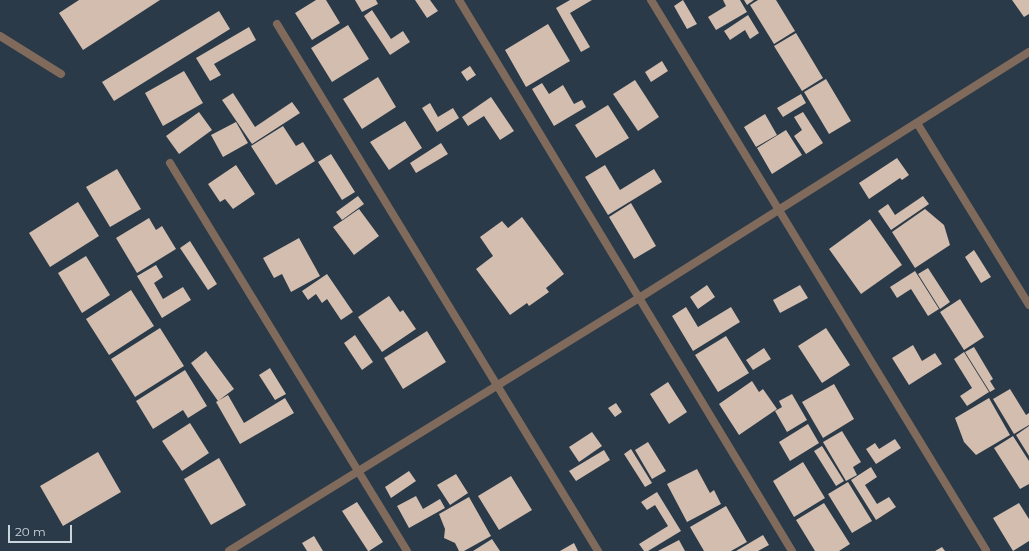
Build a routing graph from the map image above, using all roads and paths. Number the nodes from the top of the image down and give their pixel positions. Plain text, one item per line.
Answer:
1 (459, 0) edge
2 (651, 0) edge
3 (277, 24) dead end
4 (0, 36) edge
5 (1029, 52) edge
6 (61, 74) dead end
7 (917, 123) junction
8 (170, 163) dead end
9 (779, 210) junction
10 (639, 298) junction
11 (1029, 305) edge
12 (497, 386) junction
13 (358, 472) junction
14 (986, 550) edge
15 (230, 551) edge
16 (407, 551) edge
17 (598, 551) edge
18 (792, 551) edge

1 - 10 street
2 - 9 street
3 - 12 street
4 - 6 street
5 - 7 street
7 - 9 street
7 - 11 street
8 - 13 street
9 - 10 street
9 - 14 street
10 - 12 street
10 - 18 street
12 - 13 street
12 - 17 street
13 - 15 street
13 - 16 street

